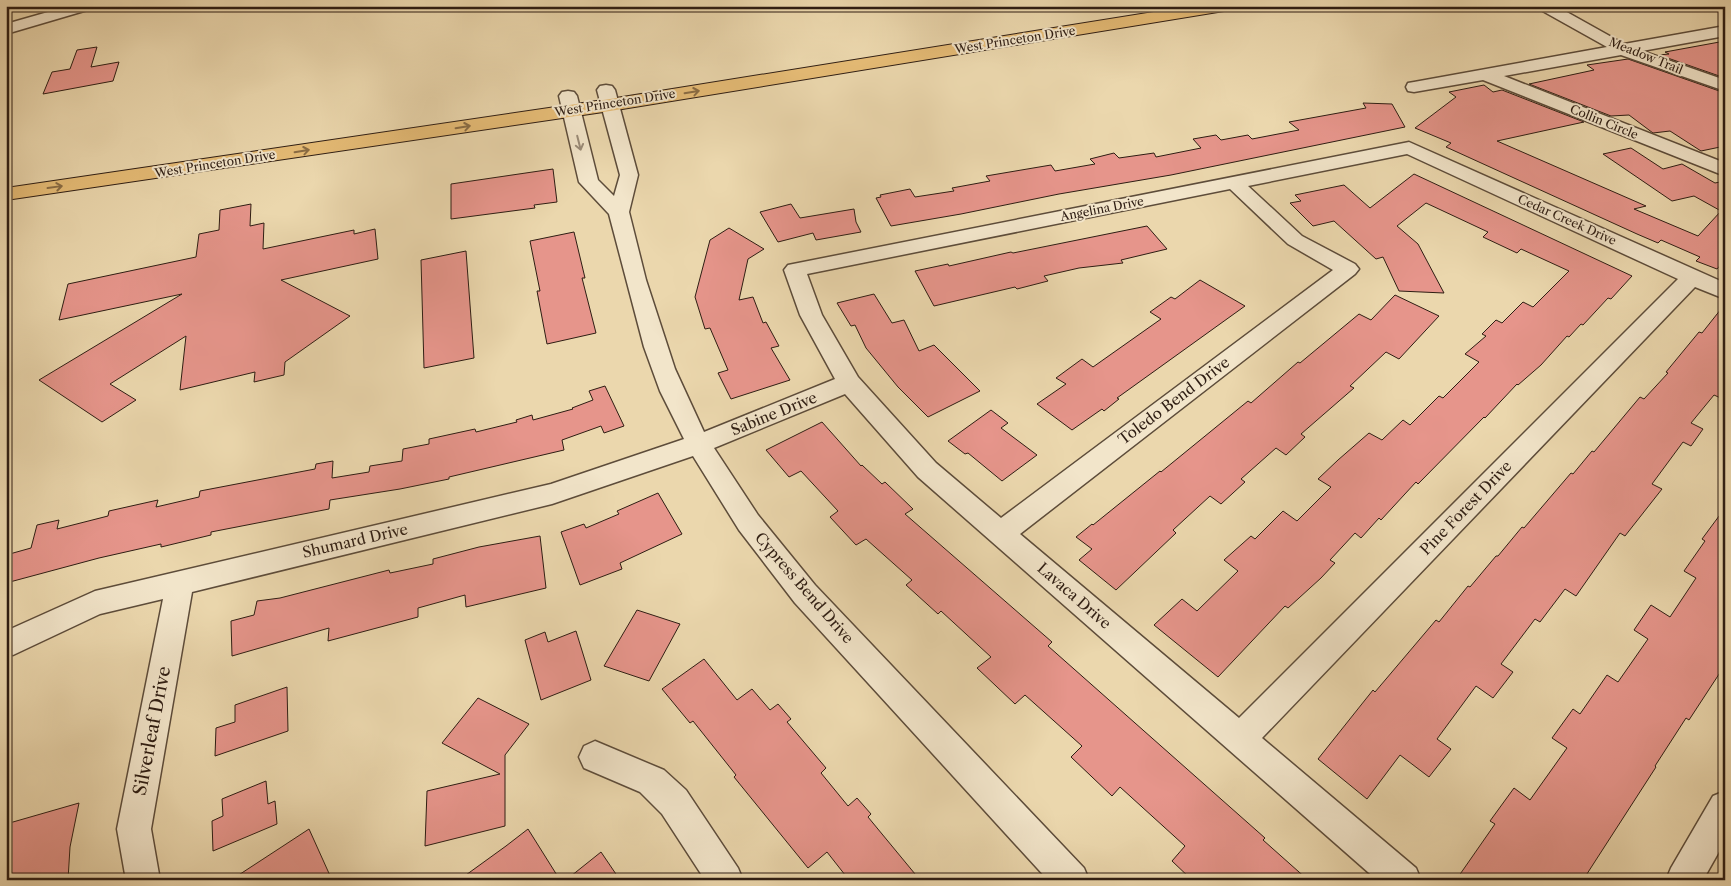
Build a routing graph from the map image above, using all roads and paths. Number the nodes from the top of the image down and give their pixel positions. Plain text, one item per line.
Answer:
1 (86, 6) edge
2 (1144, 6) edge
3 (1224, 6) edge
4 (1544, 6) edge
5 (6, 29) edge
6 (1725, 31) edge
7 (1621, 49) junction
8 (1484, 74) junction
9 (1725, 86) edge
10 (1414, 87) dead end
11 (608, 98) junction
12 (570, 103) junction
13 (1409, 148) joint
14 (1725, 170) edge
15 (6, 178) edge
16 (1234, 183) junction
17 (6, 194) edge
18 (619, 212) junction
19 (795, 270) joint
20 (1692, 277) junction
21 (1725, 292) edge
22 (849, 383) junction
23 (699, 444) junction
24 (1001, 533) junction
25 (180, 582) junction
26 (13, 642) dead end
27 (1240, 739) junction
28 (595, 757) dead end
29 (1725, 808) edge
30 (143, 880) edge
31 (726, 880) edge
32 (1072, 880) edge
33 (1404, 880) edge
34 (1683, 880) edge

1 - 5 street
2 - 11 highway, West Princeton Drive
11 -> 3 highway, West Princeton Drive
4 - 7 street, Meadow Trail
6 - 7 street
7 - 8 street
7 - 9 street, Meadow Trail
8 - 10 street
8 - 14 street, Collin Circle
11 - 12 highway, West Princeton Drive
11 - 18 street, Cypress Bend Drive
12 - 15 highway, West Princeton Drive
17 -> 12 highway, West Princeton Drive
12 -> 18 street
13 - 16 street, Angelina Drive
13 - 20 street, Cedar Creek Drive
16 - 19 street, Angelina Drive
16 - 24 street, Toledo Bend Drive
18 - 23 street, Cypress Bend Drive
19 - 22 street, Lavaca Drive
20 - 21 street, Cedar Creek Drive
20 - 27 street, Pine Forest Drive
22 - 23 street, Sabine Drive
22 - 24 street, Lavaca Drive
23 - 25 street, Shumard Drive
23 - 32 street, Cypress Bend Drive
24 - 27 street, Lavaca Drive
25 - 26 street, Shumard Drive
25 - 30 street, Silverleaf Drive
27 - 33 street, Lavaca Drive
28 - 31 street
29 - 34 street

